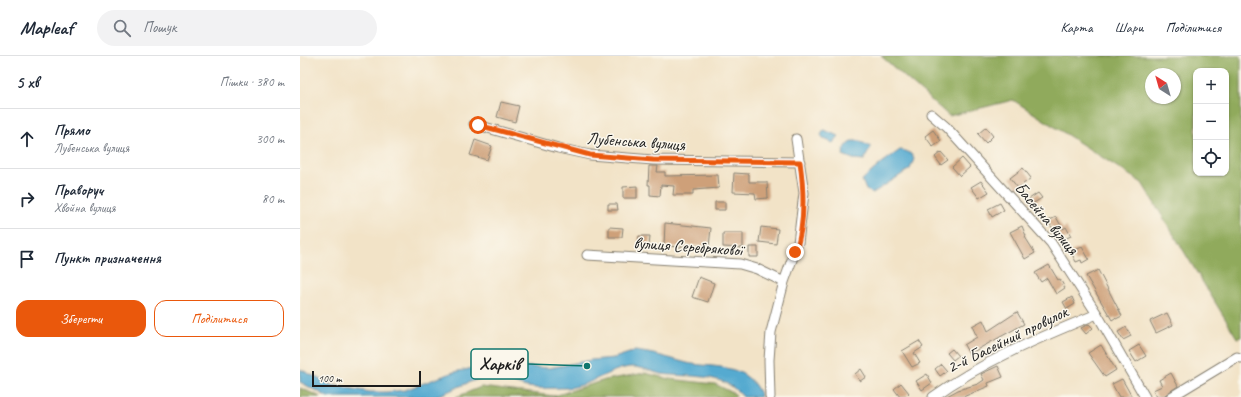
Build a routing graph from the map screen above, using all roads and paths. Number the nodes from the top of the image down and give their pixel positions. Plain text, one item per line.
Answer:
1 (931, 114) dead end
2 (474, 124) dead end
3 (796, 139) dead end
4 (800, 162) junction
5 (587, 255) dead end
6 (784, 282) junction
7 (1097, 314) junction
8 (1241, 358) edge
9 (770, 397) edge
10 (933, 397) edge
11 (1145, 397) edge
12 (1171, 397) edge

1 - 7 street, Басейна вулиця
2 - 4 street, Лубeнська вулиця
3 - 4 street
4 - 6 street
5 - 6 street, вулиця Серебрякової
6 - 9 street
7 - 10 street, 2-й Басейний провулок
7 - 11 street, Басейна вулиця
8 - 12 street

